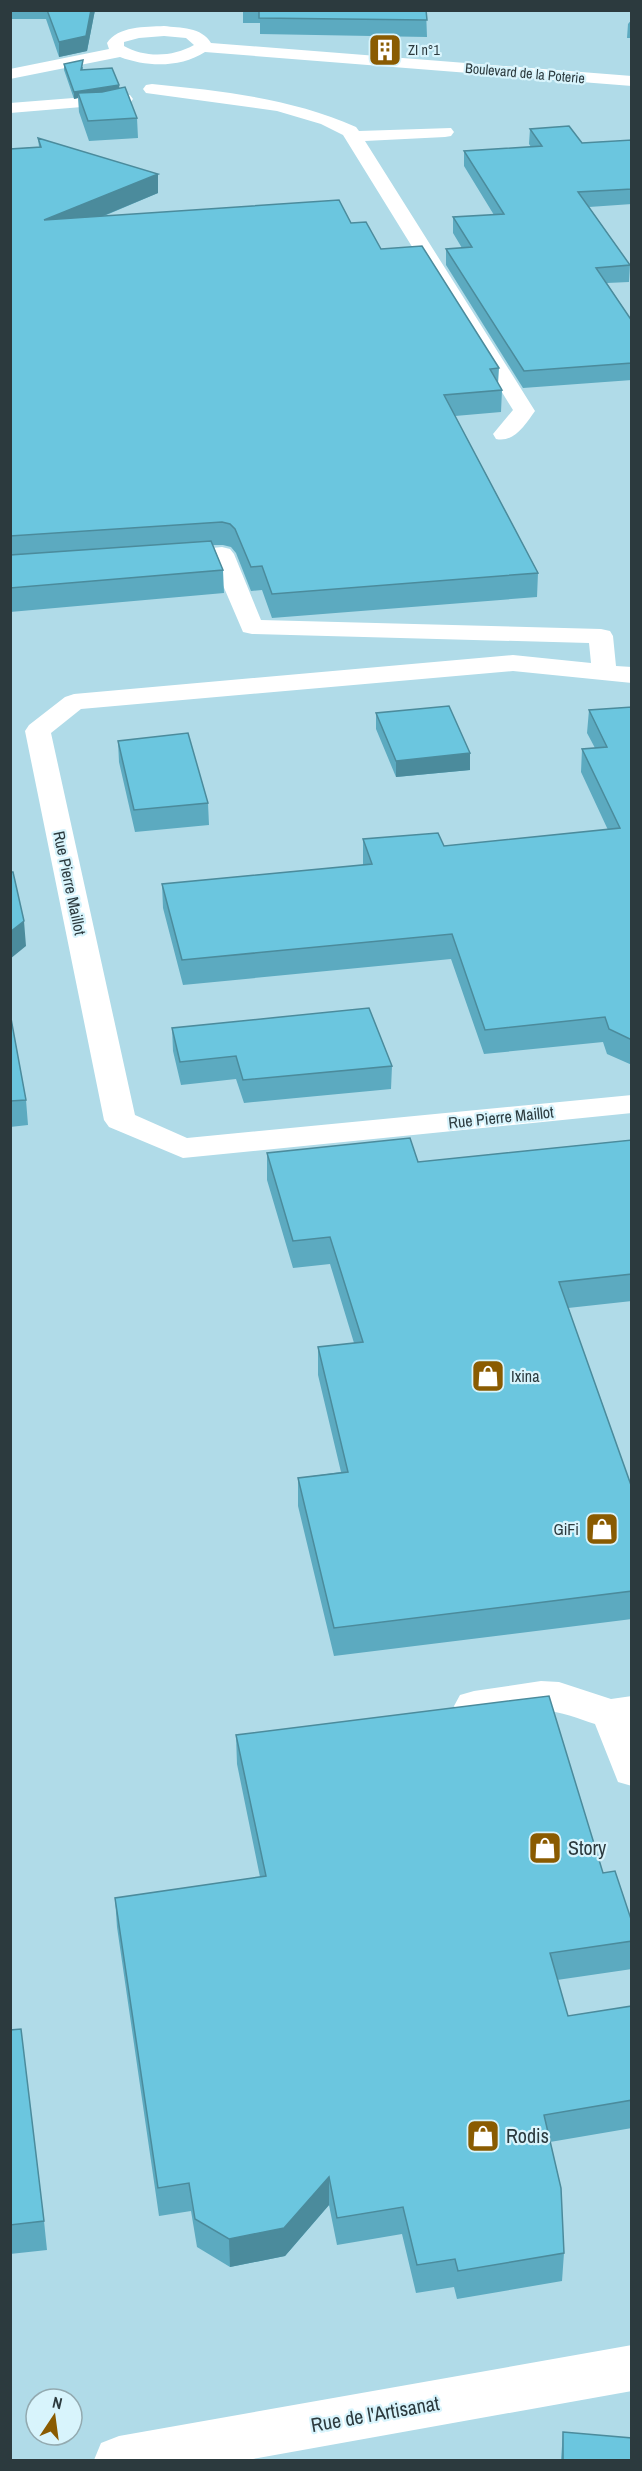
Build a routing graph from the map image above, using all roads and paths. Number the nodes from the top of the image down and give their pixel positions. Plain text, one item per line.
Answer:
1 (165, 10) edge
2 (164, 31) junction
3 (202, 46) junction
4 (121, 52) junction
5 (159, 58) junction
6 (10, 74) edge
7 (632, 81) edge
8 (152, 89) junction
9 (10, 108) edge
10 (445, 132) dead end
11 (355, 136) junction
12 (504, 434) dead end
13 (152, 559) edge
14 (618, 674) edge
15 (632, 1104) edge
16 (438, 1711) edge
17 (621, 1713) edge
18 (632, 1771) edge
19 (632, 2368) edge
20 (119, 2460) edge

1 - 2 street
2 - 3 street
2 - 4 street
3 - 5 street
3 - 7 street, Boulevard de la Poterie
4 - 5 street
4 - 6 street
5 - 8 street
8 - 9 street
8 - 11 street
10 - 11 street
11 - 12 street
13 - 14 street
14 - 15 street, Rue Pierre Maillot
16 - 17 street
17 - 18 street
19 - 20 street, Rue de l'Artisanat

